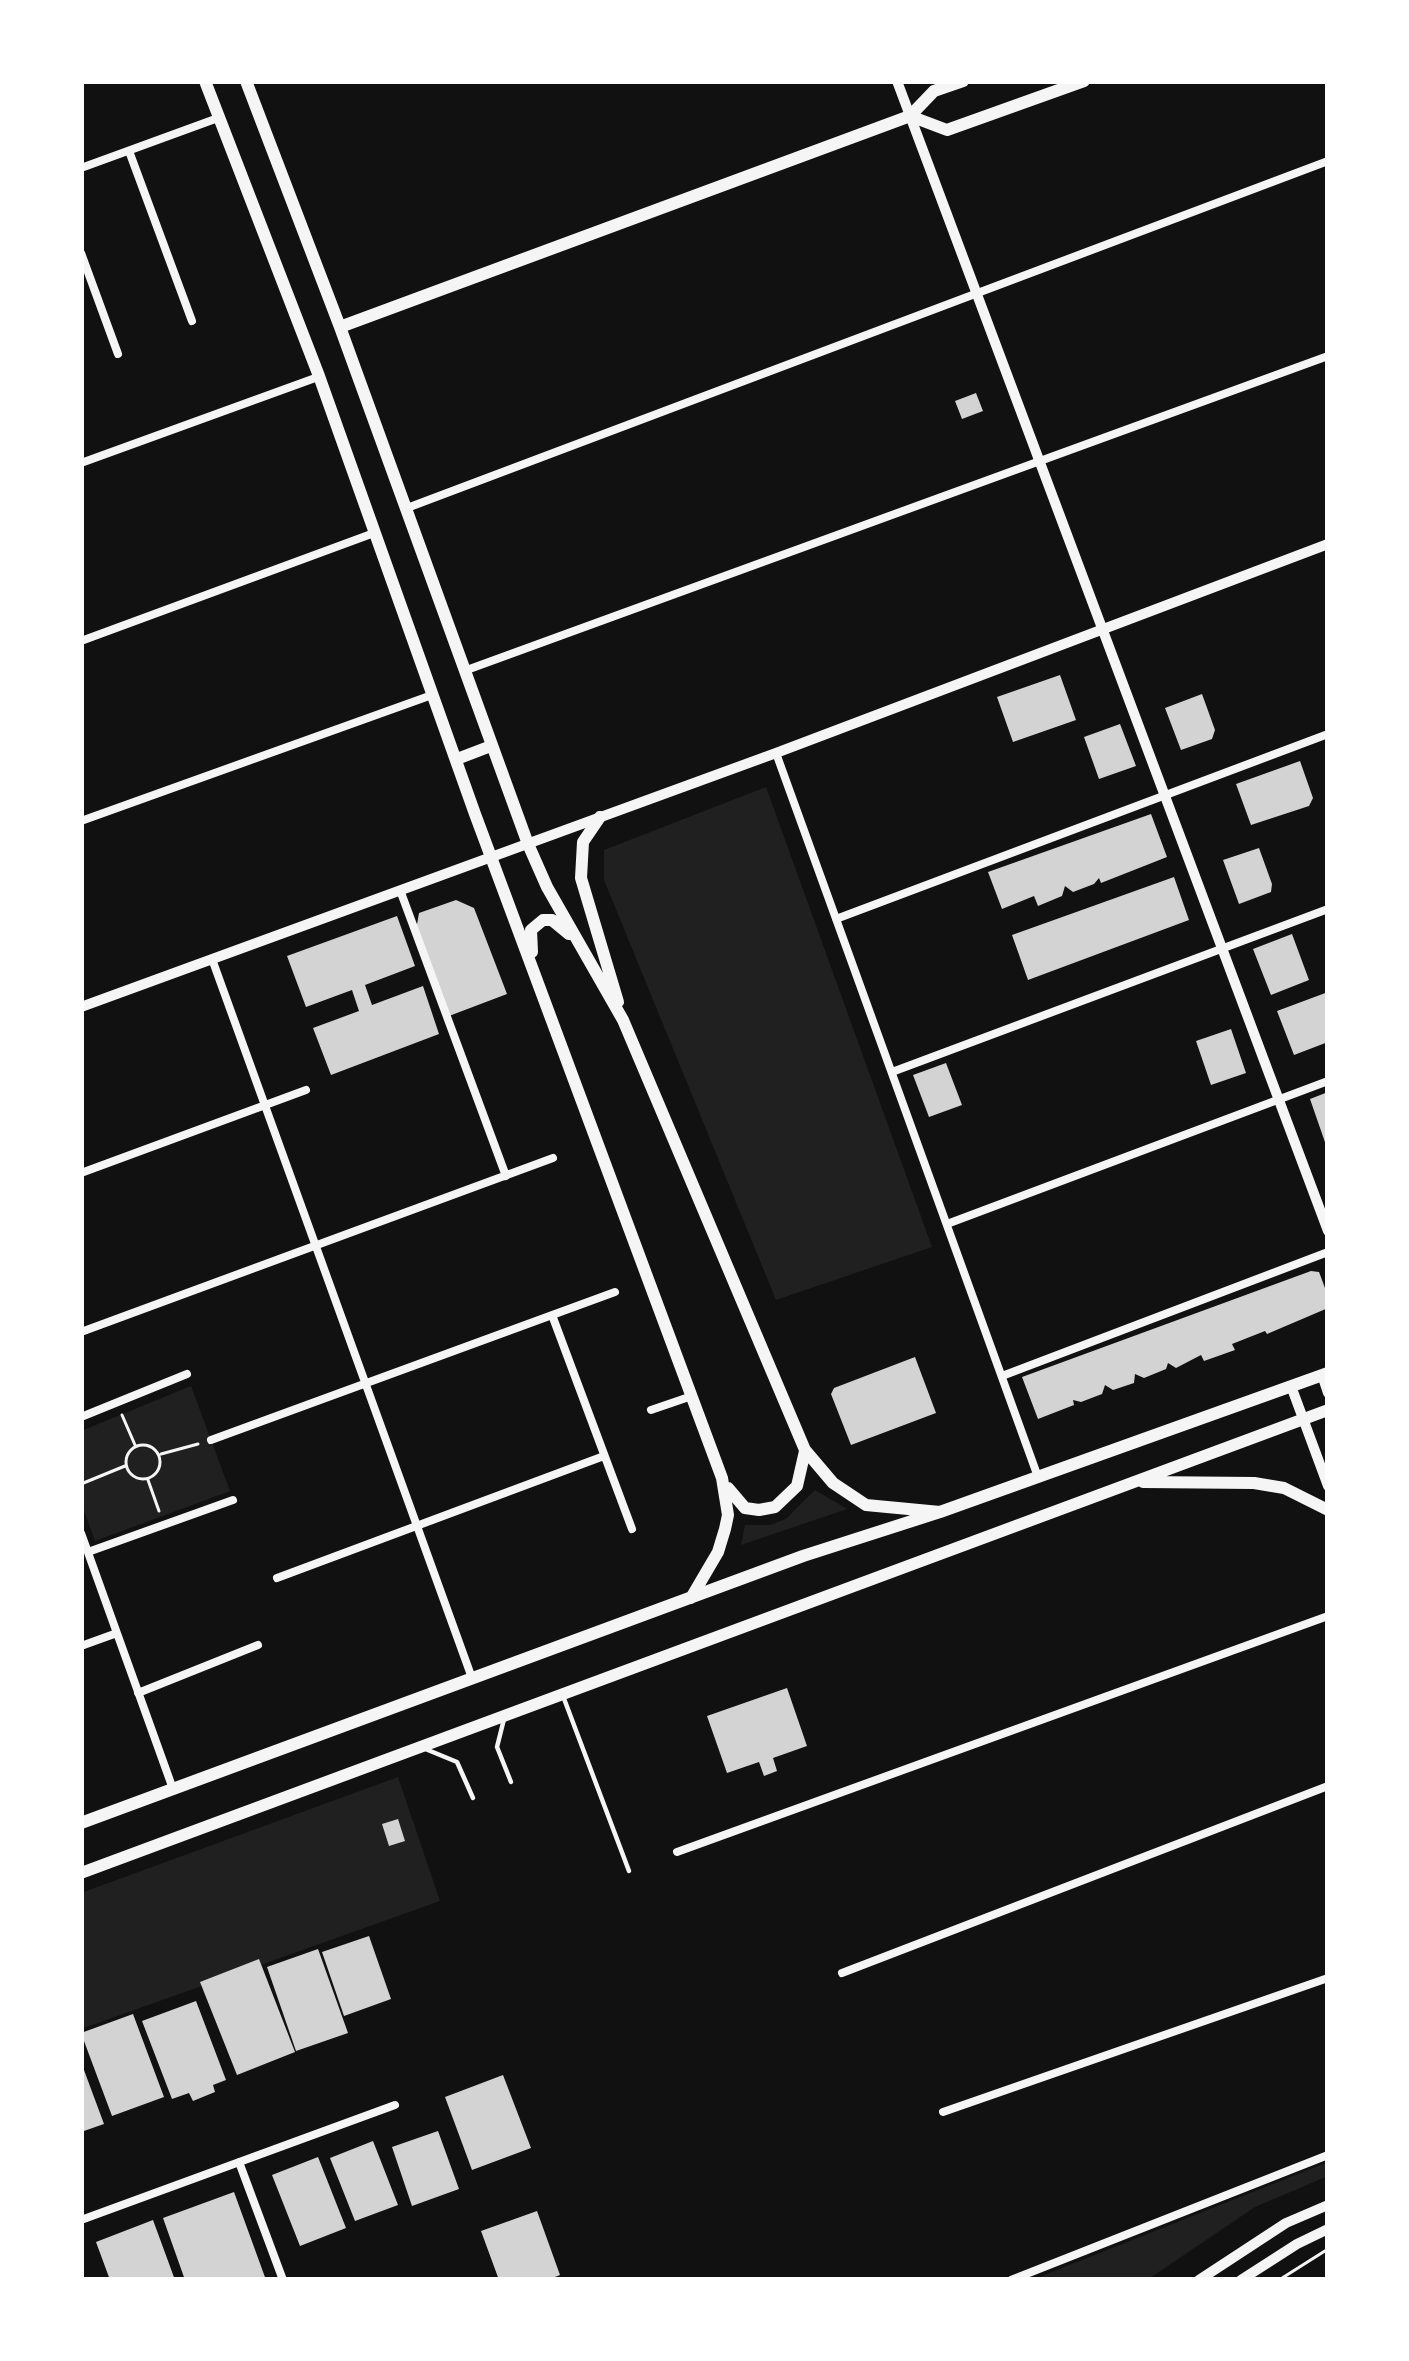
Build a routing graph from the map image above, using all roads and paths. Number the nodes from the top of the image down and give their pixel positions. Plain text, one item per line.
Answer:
1 (205, 81) edge
2 (246, 81) edge
3 (896, 81) edge
4 (963, 81) edge
5 (1084, 81) edge
6 (910, 116) junction
7 (220, 118) junction
8 (129, 151) junction
9 (1328, 161) edge
10 (81, 168) edge
11 (81, 253) edge
12 (976, 292) junction
13 (192, 321) dead end
14 (340, 327) junction
15 (118, 354) dead end
16 (1328, 356) edge
17 (319, 376) junction
18 (1040, 462) junction
19 (81, 463) edge
20 (407, 508) junction
21 (374, 533) junction
22 (1328, 544) edge
23 (1102, 627) junction
24 (81, 641) edge
25 (464, 671) junction
26 (433, 695) junction
27 (1328, 734) edge
28 (491, 746) junction
29 (776, 753) junction
30 (457, 759) junction
31 (1165, 796) junction
32 (601, 817) junction
33 (81, 820) edge
34 (528, 844) junction
35 (491, 857) junction
36 (400, 890) junction
37 (1328, 909) edge
38 (836, 919) junction
39 (578, 944) junction
40 (1222, 948) junction
41 (212, 959) junction
42 (535, 972) junction
43 (81, 1007) edge
44 (623, 1020) junction
45 (892, 1072) junction
46 (1328, 1081) edge
47 (306, 1090) dead end
48 (1279, 1099) junction
49 (265, 1105) junction
50 (554, 1158) dead end
51 (81, 1173) edge
52 (506, 1176) junction
53 (947, 1224) junction
54 (1328, 1231) edge
55 (316, 1245) junction
56 (1328, 1252) edge
57 (615, 1292) dead end
58 (552, 1315) junction
59 (81, 1332) edge
60 (1325, 1374) edge
61 (187, 1375) dead end
62 (1002, 1376) junction
63 (366, 1384) junction
64 (1291, 1385) junction
65 (1328, 1393) edge
66 (689, 1397) junction
67 (651, 1410) dead end
68 (1328, 1410) edge
69 (122, 1414) dead end
70 (81, 1417) edge
71 (1304, 1419) junction
72 (212, 1440) joint
73 (136, 1446) junction
74 (805, 1450) junction
75 (159, 1455) junction
76 (604, 1456) junction
77 (127, 1466) junction
78 (1038, 1477) junction
79 (148, 1478) junction
80 (722, 1478) junction
81 (1136, 1482) junction
82 (81, 1484) edge
83 (1328, 1486) edge
84 (233, 1500) dead end
85 (1328, 1510) edge
86 (940, 1512) junction
87 (416, 1523) junction
88 (164, 1524) junction
89 (632, 1529) dead end
90 (81, 1533) edge
91 (88, 1552) junction
92 (278, 1577) dead end
93 (691, 1598) junction
94 (1328, 1616) edge
95 (117, 1633) junction
96 (258, 1645) dead end
97 (81, 1646) edge
98 (473, 1679) junction
99 (138, 1693) junction
100 (563, 1696) junction
101 (505, 1718) junction
102 (423, 1748) junction
103 (512, 1782) dead end
104 (1328, 1786) edge
105 (172, 1789) junction
106 (472, 1798) dead end
107 (81, 1822) edge
108 (677, 1852) dead end
109 (629, 1871) dead end
110 (81, 1874) edge
111 (842, 1972) dead end
112 (1328, 1978) edge
113 (395, 2105) dead end
114 (943, 2112) dead end
115 (1328, 2155) edge
116 (239, 2162) junction
117 (1328, 2205) edge
118 (81, 2220) edge
119 (1328, 2229) edge
120 (1328, 2249) edge
121 (284, 2280) edge
122 (1011, 2280) edge
123 (1198, 2280) edge
124 (1241, 2280) edge
125 (1279, 2280) edge

1 - 7 main road
2 - 14 main road
3 - 6 street
4 - 6 main road
5 - 6 main road
6 - 12 street
6 - 14 main road
7 - 8 street
7 - 17 main road
8 - 10 street
8 - 13 street
9 - 12 street
11 - 15 street
12 - 18 street
12 - 20 street
14 - 20 main road
16 - 18 street
17 - 19 street
17 - 21 main road
18 - 23 street
18 - 25 street
20 - 25 main road
21 - 24 street
21 - 26 main road
22 - 23 street
23 - 29 street
23 - 31 street
25 - 28 main road
26 - 30 main road
26 - 33 street
27 - 31 street
28 - 30 main road
28 - 34 main road
29 - 32 street
29 - 38 street
30 - 35 main road
31 - 38 street
31 - 40 street
32 - 34 street
32 - 44 main road
34 - 35 street
34 - 39 main road
35 - 36 street
35 - 42 main road
36 - 41 street
36 - 52 street
37 - 40 street
38 - 45 street
39 - 42 main road
39 - 44 main road
40 - 45 street
40 - 48 street
41 - 43 street
41 - 49 street
42 - 66 main road
44 - 74 main road
45 - 53 street
46 - 48 street
47 - 49 street
48 - 53 street
48 - 54 street
49 - 51 street
49 - 55 street
50 - 52 street
52 - 55 street
53 - 62 street
55 - 59 street
55 - 63 street
56 - 62 street
57 - 58 street
58 - 63 street
58 - 76 street
60 - 64 main road
60 - 65 street
61 - 70 street
62 - 78 street
63 - 72 street
63 - 87 street
64 - 71 street
64 - 78 main road
66 - 67 street
66 - 80 main road
68 - 71 main road
69 - 73 path
71 - 81 main road
71 - 83 street
72 - 75 path
73 - 75 path
73 - 77 path
74 - 80 main road
74 - 86 main road
75 - 79 path
76 - 87 street
76 - 89 street
77 - 79 path
77 - 82 path
78 - 86 main road
79 - 88 path
80 - 93 main road
81 - 85 main road
81 - 100 main road
84 - 88 street
86 - 93 main road
87 - 92 street
87 - 98 street
88 - 91 street
90 - 91 street
91 - 95 street
93 - 98 main road
94 - 108 street
95 - 97 street
95 - 99 street
96 - 99 street
98 - 105 main road
99 - 105 street
100 - 101 main road
100 - 109 lane
101 - 102 main road
101 - 103 lane
102 - 106 lane
102 - 110 main road
104 - 111 street
105 - 107 main road
112 - 114 street
113 - 116 street
115 - 122 street
116 - 118 street
116 - 121 street
117 - 123 street
119 - 124 street
120 - 125 path

